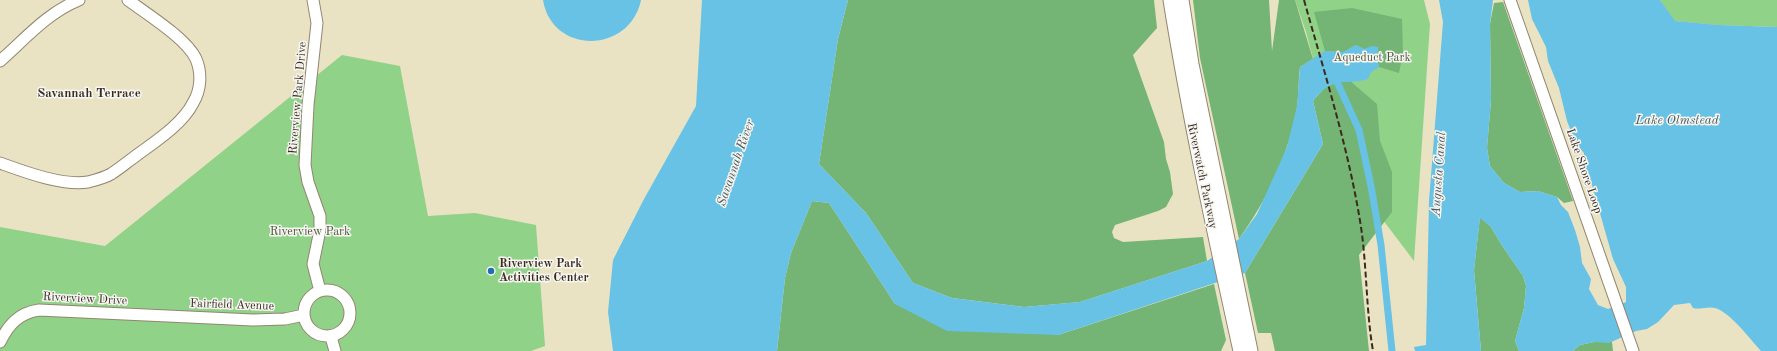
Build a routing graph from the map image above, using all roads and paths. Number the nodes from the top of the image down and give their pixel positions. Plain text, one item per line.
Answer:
1 (79, 0) edge
2 (128, 0) edge
3 (313, 0) edge
4 (1170, 0) edge
5 (1182, 0) edge
6 (1510, 0) edge
7 (0, 61) edge
8 (0, 163) edge
9 (320, 291) junction
10 (304, 315) junction
11 (182, 317) joint
12 (331, 336) junction
13 (0, 342) edge
14 (1632, 346) edge
15 (335, 351) edge
16 (1240, 351) edge
17 (1251, 351) edge

1 - 7 street
2 - 8 street
3 - 9 street, Riverview Park Drive
4 - 16 main road, Riverwatch Parkway
5 - 17 main road, Riverwatch Parkway
6 - 14 street, Lake Shore Loop
9 - 10 street
9 - 12 street
10 - 11 street, Fairfield Avenue
10 - 12 street
11 - 13 street, Riverview Drive
12 - 15 street

